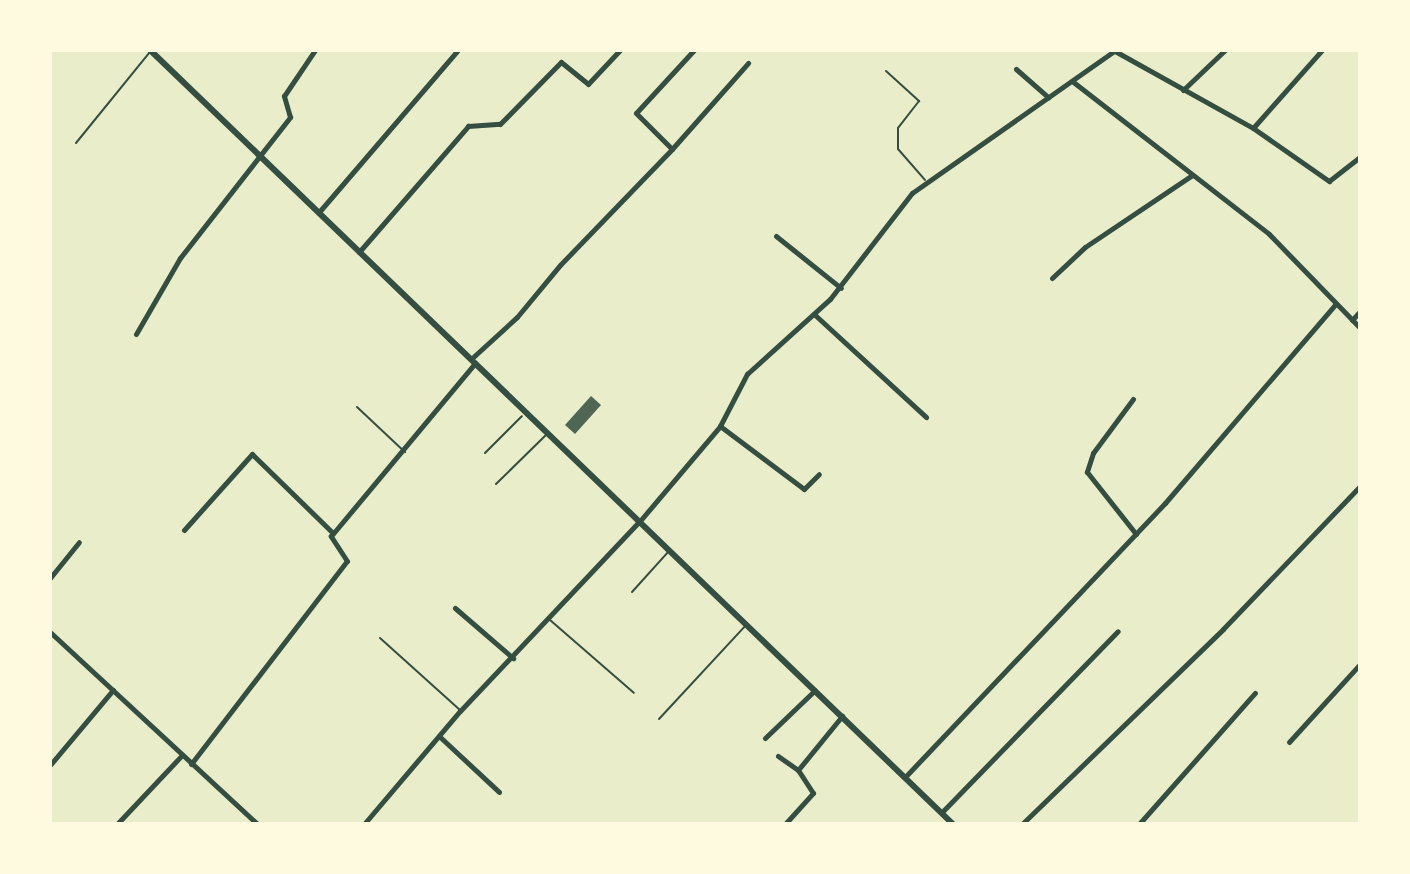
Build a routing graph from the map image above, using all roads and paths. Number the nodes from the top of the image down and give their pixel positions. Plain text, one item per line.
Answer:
1 (151, 50) edge
2 (315, 50) edge
3 (458, 50) edge
4 (620, 50) edge
5 (694, 50) edge
6 (1114, 50) edge
7 (1225, 50) edge
8 (1322, 50) edge
9 (748, 63) dead end
10 (1016, 69) dead end
11 (886, 71) dead end
12 (1072, 81) junction
13 (1183, 90) junction
14 (1048, 97) junction
15 (1253, 128) junction
16 (76, 143) dead end
17 (672, 149) junction
18 (259, 156) junction
19 (1360, 157) edge
20 (1192, 175) junction
21 (925, 181) junction
22 (319, 212) junction
23 (776, 236) dead end
24 (359, 252) junction
25 (1052, 278) dead end
26 (841, 288) junction
27 (1335, 305) junction
28 (1360, 311) edge
29 (815, 315) junction
30 (1352, 320) junction
31 (1360, 328) edge
32 (136, 334) dead end
33 (473, 361) junction
34 (1133, 399) dead end
35 (357, 407) dead end
36 (526, 412) junction
37 (926, 417) dead end
38 (720, 426) junction
39 (547, 433) junction
40 (405, 452) junction
41 (485, 453) dead end
42 (819, 474) dead end
43 (496, 484) dead end
44 (1360, 486) edge
45 (639, 522) junction
46 (184, 530) dead end
47 (333, 533) junction
48 (1136, 534) junction
49 (79, 542) dead end
50 (670, 550) junction
51 (50, 578) edge
52 (632, 592) dead end
53 (455, 608) dead end
54 (549, 619) junction
55 (746, 626) junction
56 (1118, 631) dead end
57 (51, 634) edge
58 (380, 638) dead end
59 (513, 658) junction
60 (1360, 664) edge
61 (113, 690) junction
62 (815, 690) junction
63 (634, 693) dead end
64 (1255, 693) dead end
65 (460, 711) junction
66 (842, 716) junction
67 (659, 719) dead end
68 (439, 736) junction
69 (765, 738) dead end
70 (1289, 742) dead end
71 (182, 755) junction
72 (778, 756) dead end
73 (191, 764) junction
74 (50, 765) edge
75 (798, 770) junction
76 (905, 777) junction
77 (499, 792) dead end
78 (943, 814) junction
79 (117, 824) edge
80 (257, 824) edge
81 (364, 824) edge
82 (785, 824) edge
83 (937, 824) edge
84 (953, 824) edge
85 (1022, 824) edge
86 (1139, 824) edge

1 - 16 lane
1 - 18 main road
2 - 18 street
3 - 22 street
4 - 24 street
5 - 17 street
6 - 12 street
6 - 13 street
7 - 13 street
8 - 15 street
9 - 17 street
10 - 14 street
11 - 21 lane
12 - 14 street
12 - 20 street
13 - 15 street
14 - 21 street
15 - 19 street
17 - 33 street
18 - 22 main road
18 - 32 street
20 - 25 street
20 - 27 street
21 - 26 street
22 - 24 main road
23 - 26 street
24 - 33 main road
26 - 29 street
27 - 30 street
27 - 48 street
28 - 30 street
29 - 37 street
29 - 38 street
30 - 31 street
33 - 36 main road
33 - 40 street
34 - 48 street
35 - 40 lane
36 - 39 main road
36 - 41 path
38 - 42 street
38 - 45 street
39 - 43 lane
39 - 45 main road
40 - 47 street
44 - 85 street
45 - 50 main road
45 - 54 street
46 - 47 street
47 - 73 street
48 - 76 street
49 - 51 street
50 - 52 lane
50 - 55 main road
53 - 59 street
54 - 59 street
54 - 63 lane
55 - 62 main road
55 - 67 lane
56 - 78 street
57 - 61 street
58 - 65 lane
59 - 65 street
60 - 70 street
61 - 71 street
61 - 74 street
62 - 66 main road
62 - 69 street
64 - 86 street
65 - 68 street
66 - 75 street
66 - 76 main road
68 - 77 street
68 - 81 street
71 - 73 street
71 - 79 street
72 - 75 street
73 - 80 street
75 - 82 street
76 - 78 main road
78 - 83 street
78 - 84 main road

